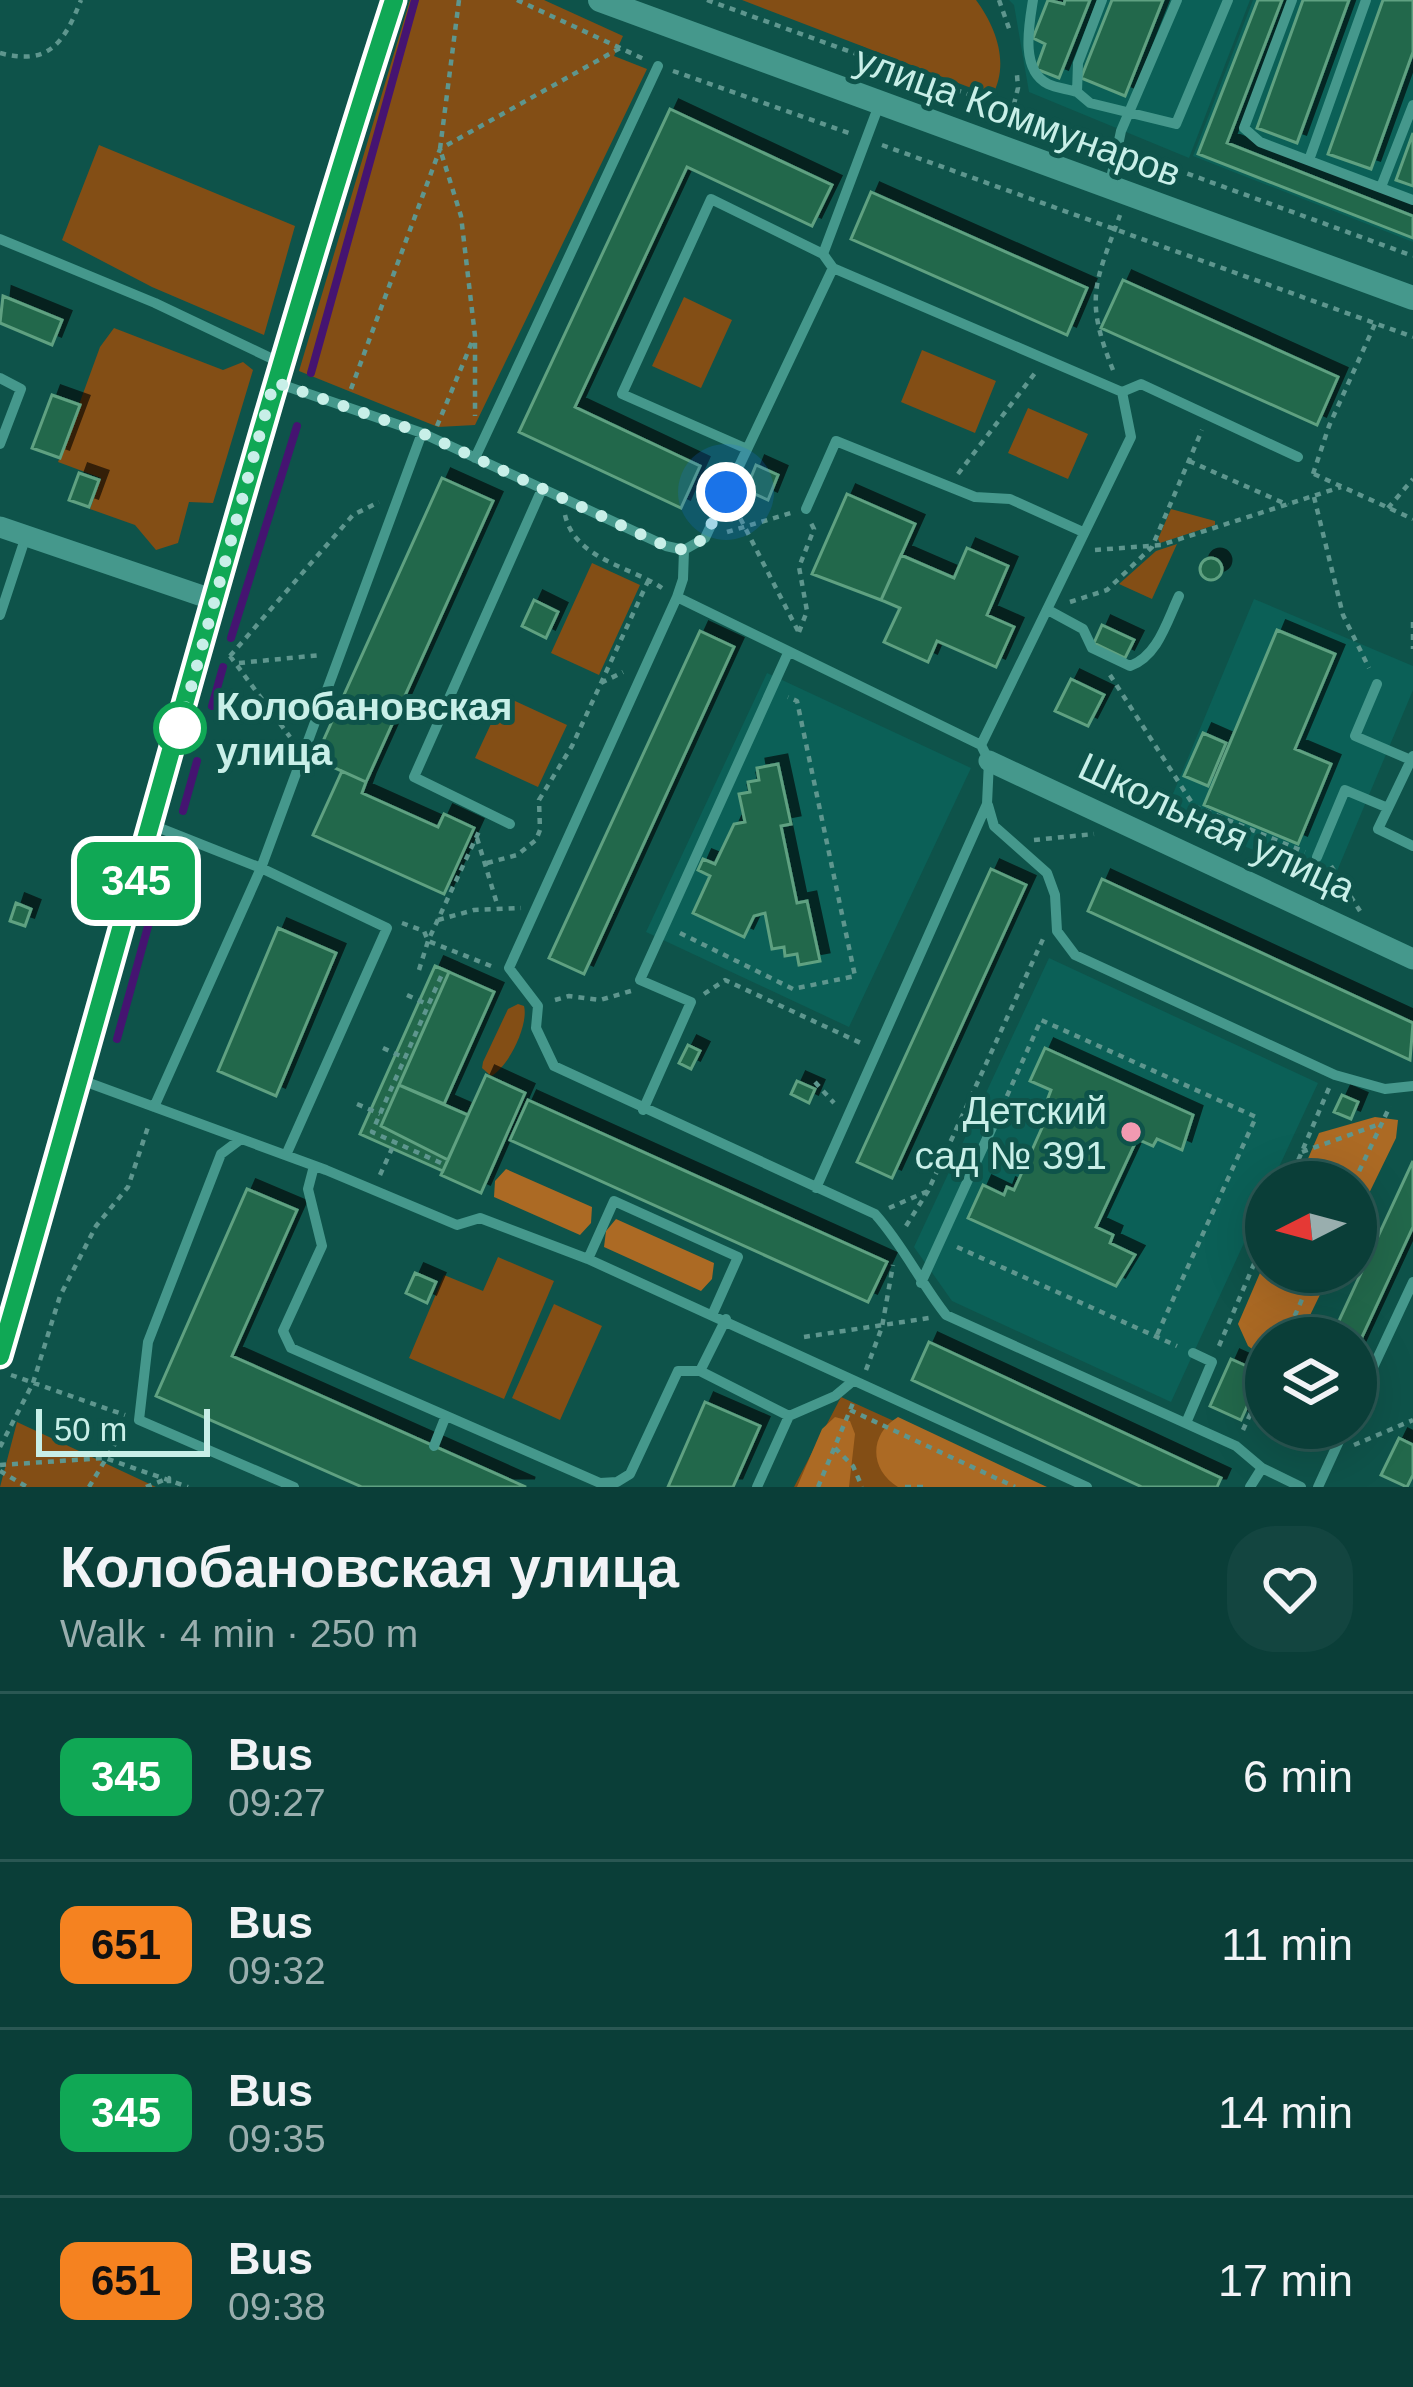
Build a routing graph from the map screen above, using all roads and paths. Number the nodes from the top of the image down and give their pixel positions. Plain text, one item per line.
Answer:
1 (81, 0) edge
2 (394, 0) edge
3 (459, 0) edge
4 (517, 0) edge
5 (600, 0) edge
6 (707, 0) edge
7 (1034, 0) edge
8 (1102, 0) edge
9 (1177, 0) edge
10 (1228, 0) edge
11 (1292, 0) edge
12 (1366, 0) edge
13 (620, 48) junction
14 (0, 53) edge
15 (658, 66) junction
16 (1077, 92) junction
17 (879, 105) junction
18 (1413, 105) edge
19 (1130, 114) junction
20 (866, 139) junction
21 (1117, 148) junction
22 (440, 149) junction
23 (1309, 160) junction
24 (1381, 187) junction
25 (1109, 188) junction
26 (1413, 200) edge
27 (1116, 228) junction
28 (0, 238) edge
29 (823, 254) junction
30 (1413, 256) edge
31 (832, 268) junction
32 (1413, 298) edge
33 (1376, 324) junction
34 (475, 336) junction
35 (1413, 337) edge
36 (1046, 359) junction
37 (277, 372) junction
38 (0, 378) edge
39 (1122, 392) junction
40 (345, 406) junction
41 (1208, 416) junction
42 (475, 417) dead end
43 (422, 433) junction
44 (0, 444) edge
45 (747, 449) junction
46 (1298, 457) joint
47 (475, 458) junction
48 (1189, 461) junction
49 (1312, 474) junction
50 (1413, 479) edge
51 (948, 487) junction
52 (1341, 487) junction
53 (542, 489) junction
54 (726, 492) junction
55 (1313, 497) junction
56 (561, 498) junction
57 (395, 504) junction
58 (1288, 506) junction
59 (1388, 508) junction
60 (806, 509) junction
61 (1413, 519) edge
62 (0, 526) edge
63 (746, 526) junction
64 (1084, 532) junction
65 (26, 536) junction
66 (705, 538) junction
67 (1078, 545) junction
68 (1151, 548) junction
69 (684, 550) junction
70 (6, 574) edge
71 (649, 579) junction
72 (1178, 596) dead end
73 (677, 597) junction
74 (214, 599) junction
75 (1048, 610) junction
76 (0, 615) edge
77 (1413, 622) edge
78 (1413, 649) edge
79 (218, 651) dead end
80 (788, 653) junction
81 (230, 656) junction
82 (1110, 657) junction
83 (338, 661) junction
84 (239, 663) junction
85 (1377, 684) joint
86 (771, 690) junction
87 (307, 744) junction
88 (985, 753) junction
89 (1412, 758) edge
90 (987, 804) junction
91 (1194, 806) junction
92 (1388, 808) junction
93 (487, 812) junction
94 (509, 824) dead end
95 (152, 825) junction
96 (1095, 833) dead end
97 (476, 836) junction
98 (1010, 842) junction
99 (1291, 846) dead end
100 (1413, 846) edge
101 (1175, 847) junction
102 (1317, 857) joint
103 (487, 863) junction
104 (261, 868) junction
105 (498, 907) junction
106 (536, 908) junction
107 (438, 920) junction
108 (665, 925) junction
109 (387, 928) junction
110 (1057, 932) junction
111 (428, 940) junction
112 (1378, 942) junction
113 (1413, 959) edge
114 (509, 968) junction
115 (419, 970) dead end
116 (443, 972) dead end
117 (640, 980) junction
118 (407, 995) dead end
119 (691, 1002) junction
120 (428, 1005) junction
121 (538, 1006) junction
122 (383, 1048) dead end
123 (876, 1050) junction
124 (405, 1058) junction
125 (1335, 1075) junction
126 (81, 1080) junction
127 (814, 1082) dead end
128 (1413, 1086) edge
129 (1400, 1098) dead end
130 (357, 1103) dead end
131 (154, 1107) junction
132 (643, 1110) junction
133 (380, 1114) junction
134 (846, 1116) junction
135 (994, 1123) joint
136 (1380, 1124) junction
137 (242, 1139) junction
138 (395, 1142) junction
139 (1302, 1152) junction
140 (286, 1155) junction
141 (1298, 1161) edge
142 (1363, 1161) edge
143 (441, 1162) dead end
144 (314, 1166) junction
145 (816, 1188) junction
146 (374, 1190) junction
147 (928, 1191) junction
148 (875, 1214) junction
149 (898, 1240) junction
150 (942, 1240) junction
151 (588, 1258) junction
152 (1413, 1282) edge
153 (921, 1283) junction
154 (1245, 1286) edge
155 (712, 1313) junction
156 (946, 1315) junction
157 (726, 1318) junction
158 (882, 1327) junction
159 (1156, 1337) junction
160 (783, 1345) junction
161 (1193, 1353) joint
162 (0, 1356) edge
163 (1377, 1359) edge
164 (1213, 1362) junction
165 (0, 1371) edge
166 (700, 1371) junction
167 (33, 1383) junction
168 (857, 1383) junction
169 (850, 1410) junction
170 (789, 1416) junction
171 (446, 1418) junction
172 (139, 1420) junction
173 (1413, 1420) edge
174 (1186, 1423) junction
175 (1245, 1426) edge
176 (434, 1446) dead end
177 (1236, 1446) junction
178 (0, 1447) edge
179 (834, 1447) junction
180 (1336, 1449) edge
181 (1333, 1455) junction
182 (105, 1458) junction
183 (0, 1468) edge
184 (1262, 1468) junction
185 (988, 1474) junction
186 (169, 1478) junction
187 (27, 1487) edge
188 (89, 1487) edge
189 (146, 1487) edge
190 (169, 1487) edge
191 (188, 1487) edge
192 (294, 1487) edge
193 (757, 1487) edge
194 (818, 1487) edge
195 (862, 1487) edge
196 (905, 1487) edge
197 (924, 1487) edge
198 (982, 1487) edge
199 (1015, 1487) edge
200 (1087, 1487) edge
201 (1250, 1487) edge
202 (1301, 1487) edge
203 (1318, 1487) edge

1 - 14 path
2 - 37 street
3 - 22 path
4 - 13 path
5 - 17 street, улица Коммунаров
6 - 21 path
7 - 16 lane
8 - 16 lane
9 - 19 lane
10 - 19 lane
11 - 23 lane
12 - 23 lane
13 - 15 path
13 - 22 path
15 - 20 path
15 - 47 lane
16 - 19 lane
17 - 20 lane
17 - 25 street, улица Коммунаров
18 - 24 lane
19 - 21 lane
20 - 27 path
20 - 29 lane
21 - 25 lane
21 - 30 path
22 - 34 path
22 - 40 path
23 - 24 lane
24 - 26 lane
25 - 32 street, улица Коммунаров
27 - 33 path
27 - 39 path
28 - 37 lane
29 - 31 lane
29 - 45 lane
31 - 36 lane
31 - 45 lane
33 - 35 path
33 - 49 path
34 - 42 path
34 - 43 path
36 - 39 lane
36 - 51 path
37 - 40 lane
37 - 74 street
38 - 44 lane
39 - 41 lane
39 - 64 lane
40 - 43 lane
41 - 46 lane
41 - 48 path
43 - 47 lane
43 - 57 lane
45 - 54 lane
46 - 49 path
47 - 53 lane
48 - 58 path
48 - 68 path
49 - 52 path
50 - 59 path
51 - 60 lane
51 - 64 lane
52 - 55 path
52 - 59 path
53 - 56 lane
53 - 93 lane
54 - 63 path
54 - 66 lane
55 - 58 path
55 - 85 path
56 - 69 lane
56 - 71 path
57 - 81 path
57 - 83 lane
58 - 68 path
59 - 61 path
60 - 63 path
60 - 63 path
62 - 65 street
63 - 66 path
64 - 67 lane
65 - 70 lane
65 - 74 street
66 - 69 lane
67 - 68 path
67 - 75 lane
68 - 75 path
69 - 73 lane
70 - 76 lane
71 - 73 path
71 - 103 path
72 - 82 lane
73 - 80 lane
73 - 106 lane
74 - 95 street
75 - 82 lane
75 - 88 lane
77 - 78 path
79 - 81 path
80 - 86 lane
80 - 88 lane
81 - 84 path
82 - 91 path
83 - 84 path
83 - 87 lane
84 - 87 path
85 - 89 lane
86 - 108 lane
86 - 108 path
87 - 104 lane
88 - 90 lane
88 - 101 street, Школьная улица
89 - 92 lane
90 - 98 lane
90 - 123 lane
91 - 99 path
91 - 101 path
92 - 100 lane
92 - 102 lane
93 - 94 lane
93 - 97 path
95 - 104 lane
95 - 126 street
96 - 98 path
97 - 103 path
97 - 107 path
98 - 110 lane
101 - 112 street, Школьная улица
102 - 112 path
103 - 105 path
104 - 109 lane
104 - 131 lane
105 - 106 path
105 - 107 path
106 - 114 lane
107 - 111 path
108 - 117 lane
109 - 111 path
109 - 140 lane
110 - 125 lane
110 - 147 path
111 - 114 path
111 - 115 path
112 - 113 street, Школьная улица
114 - 121 lane
116 - 120 path
117 - 119 lane
117 - 121 path
118 - 120 path
119 - 123 path
119 - 132 lane
120 - 124 path
121 - 132 lane
122 - 124 path
123 - 134 lane
124 - 133 path
125 - 128 lane
125 - 139 path
126 - 131 lane
126 - 162 street
127 - 134 path
129 - 136 path
130 - 133 path
131 - 137 lane
131 - 167 path
132 - 145 lane
133 - 138 path
134 - 145 lane
135 - 150 lane
135 - 159 path
136 - 139 path
136 - 142 path
137 - 140 lane
137 - 172 lane
138 - 143 path
138 - 146 path
139 - 141 path
140 - 144 lane
144 - 146 lane
144 - 171 lane
145 - 148 lane
146 - 151 lane
147 - 148 path
147 - 149 path
148 - 149 lane
149 - 153 lane
149 - 158 path
150 - 153 lane
150 - 159 path
151 - 155 lane
151 - 155 lane
152 - 163 lane
153 - 156 lane
154 - 164 path
155 - 157 lane
156 - 158 path
156 - 174 lane
157 - 160 lane
157 - 166 lane
158 - 160 path
158 - 168 path
159 - 161 path
160 - 168 lane
161 - 164 lane
164 - 174 lane
165 - 167 path
166 - 170 lane
166 - 171 lane
167 - 172 path
167 - 178 path
168 - 169 path
168 - 170 lane
168 - 200 lane
169 - 179 path
169 - 185 path
170 - 193 lane
171 - 176 lane
172 - 182 path
172 - 192 lane
173 - 181 path
174 - 177 lane
175 - 177 path
177 - 184 lane
179 - 194 path
179 - 195 path
180 - 181 lane
181 - 203 lane
182 - 183 path
182 - 186 path
182 - 188 path
183 - 187 path
184 - 201 lane
184 - 202 lane
185 - 198 path
185 - 199 path
186 - 189 path
186 - 190 path
186 - 191 path
196 - 197 path

